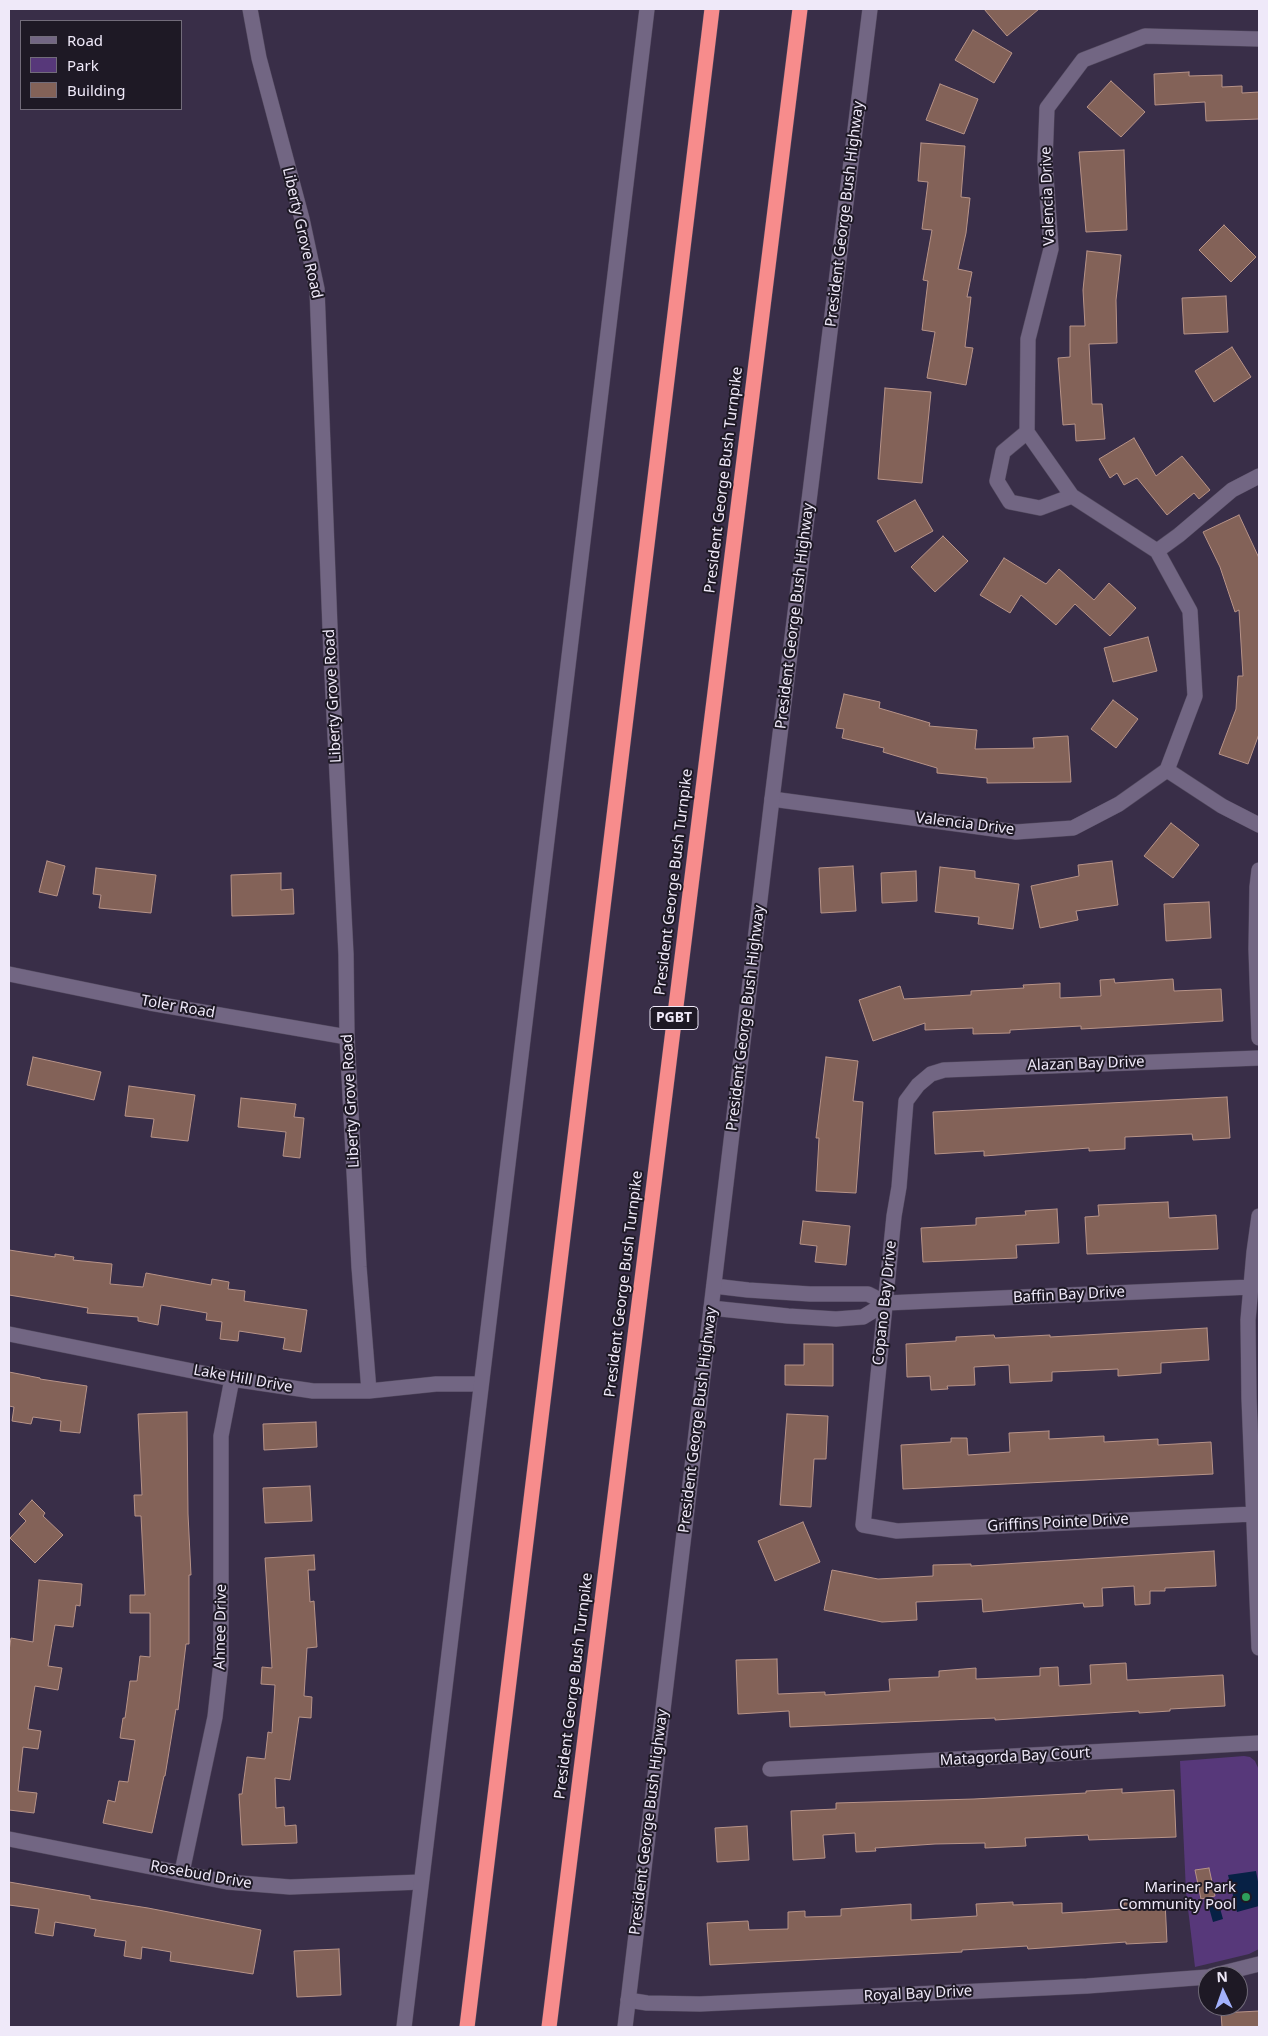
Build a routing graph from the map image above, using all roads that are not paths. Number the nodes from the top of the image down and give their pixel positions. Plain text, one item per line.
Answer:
1 (250, 9) edge
2 (647, 9) edge
3 (712, 9) edge
4 (800, 9) edge
5 (870, 9) edge
6 (1259, 39) edge
7 (1027, 432) junction
8 (1259, 476) edge
9 (1072, 496) junction
10 (1157, 551) junction
11 (1167, 770) junction
12 (772, 799) junction
13 (1259, 825) edge
14 (1259, 870) edge
15 (9, 974) edge
16 (347, 1037) junction
17 (1259, 1038) edge
18 (1259, 1058) edge
19 (918, 1085) joint
20 (1259, 1216) edge
21 (714, 1286) junction
22 (1252, 1287) junction
23 (886, 1303) junction
24 (711, 1308) junction
25 (9, 1334) edge
26 (232, 1378) junction
27 (481, 1384) junction
28 (369, 1390) junction
29 (1253, 1514) junction
30 (863, 1525) joint
31 (1259, 1648) edge
32 (1259, 1743) edge
33 (770, 1769) dead end
34 (9, 1839) edge
35 (182, 1872) junction
36 (421, 1882) junction
37 (1198, 1977) edge
38 (628, 2000) junction
39 (404, 2027) edge
40 (467, 2027) edge
41 (549, 2027) edge
42 (625, 2027) edge

1 - 16 street, Liberty Grove Road
2 - 27 street
3 - 40 highway
4 - 41 highway, President George Bush Turnpike / PGBT
5 - 12 street, President George Bush Highway
6 - 7 street, Valencia Drive
7 - 9 street
7 - 9 street
8 - 10 street
9 - 10 street
10 - 11 street
11 - 12 street, Valencia Drive
11 - 13 street
12 - 21 street, President George Bush Highway
14 - 17 street
15 - 16 street, Toler Road
16 - 28 street, Liberty Grove Road
18 - 19 street, Alazan Bay Drive
19 - 23 street, Copano Bay Drive
20 - 22 street
21 - 23 street, Baffin Bay Drive
21 - 24 street, President George Bush Highway
22 - 23 street, Baffin Bay Drive
22 - 29 street
23 - 24 street, Baffin Bay Drive
23 - 30 street, Copano Bay Drive
24 - 38 street, President George Bush Highway
25 - 26 street, Lake Hill Drive
26 - 28 street, Lake Hill Drive
26 - 35 street, Ahnee Drive
27 - 28 street, Lake Hill Drive
27 - 36 street
29 - 30 street, Griffins Pointe Drive
29 - 31 street
32 - 33 street, Matagorda Bay Court
34 - 35 street, Rosebud Drive
35 - 36 street, Rosebud Drive
36 - 39 street
37 - 38 street, Royal Bay Drive
38 - 42 street, President George Bush Highway

